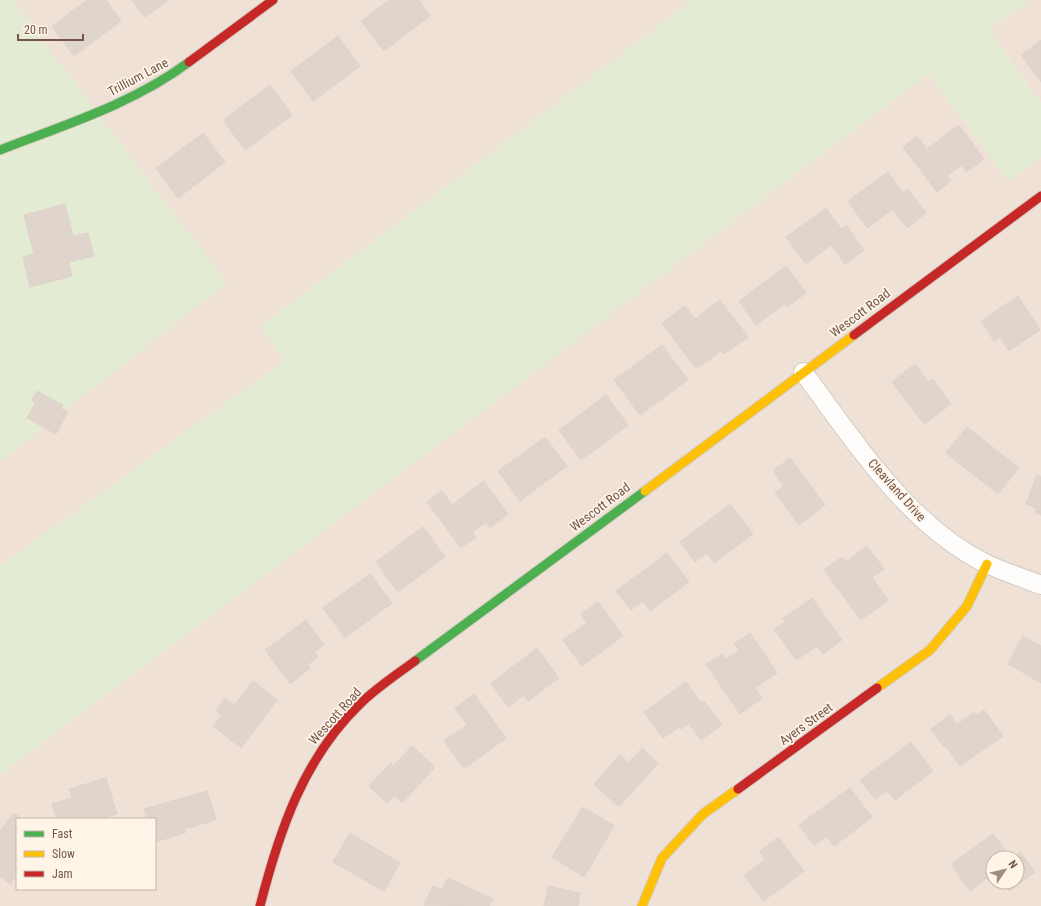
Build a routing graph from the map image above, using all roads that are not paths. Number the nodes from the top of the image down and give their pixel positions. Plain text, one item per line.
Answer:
1 (274, 0) edge
2 (0, 150) edge
3 (1041, 196) edge
4 (803, 372) junction
5 (986, 564) junction
6 (1041, 586) edge
7 (260, 906) edge
8 (642, 906) edge

1 - 2 street, Trillium Lane
3 - 4 street, Wescott Road
4 - 5 street, Cleavland Drive
4 - 7 street, Wescott Road
5 - 6 street, Cleavland Drive
5 - 8 street, Ayers Street

